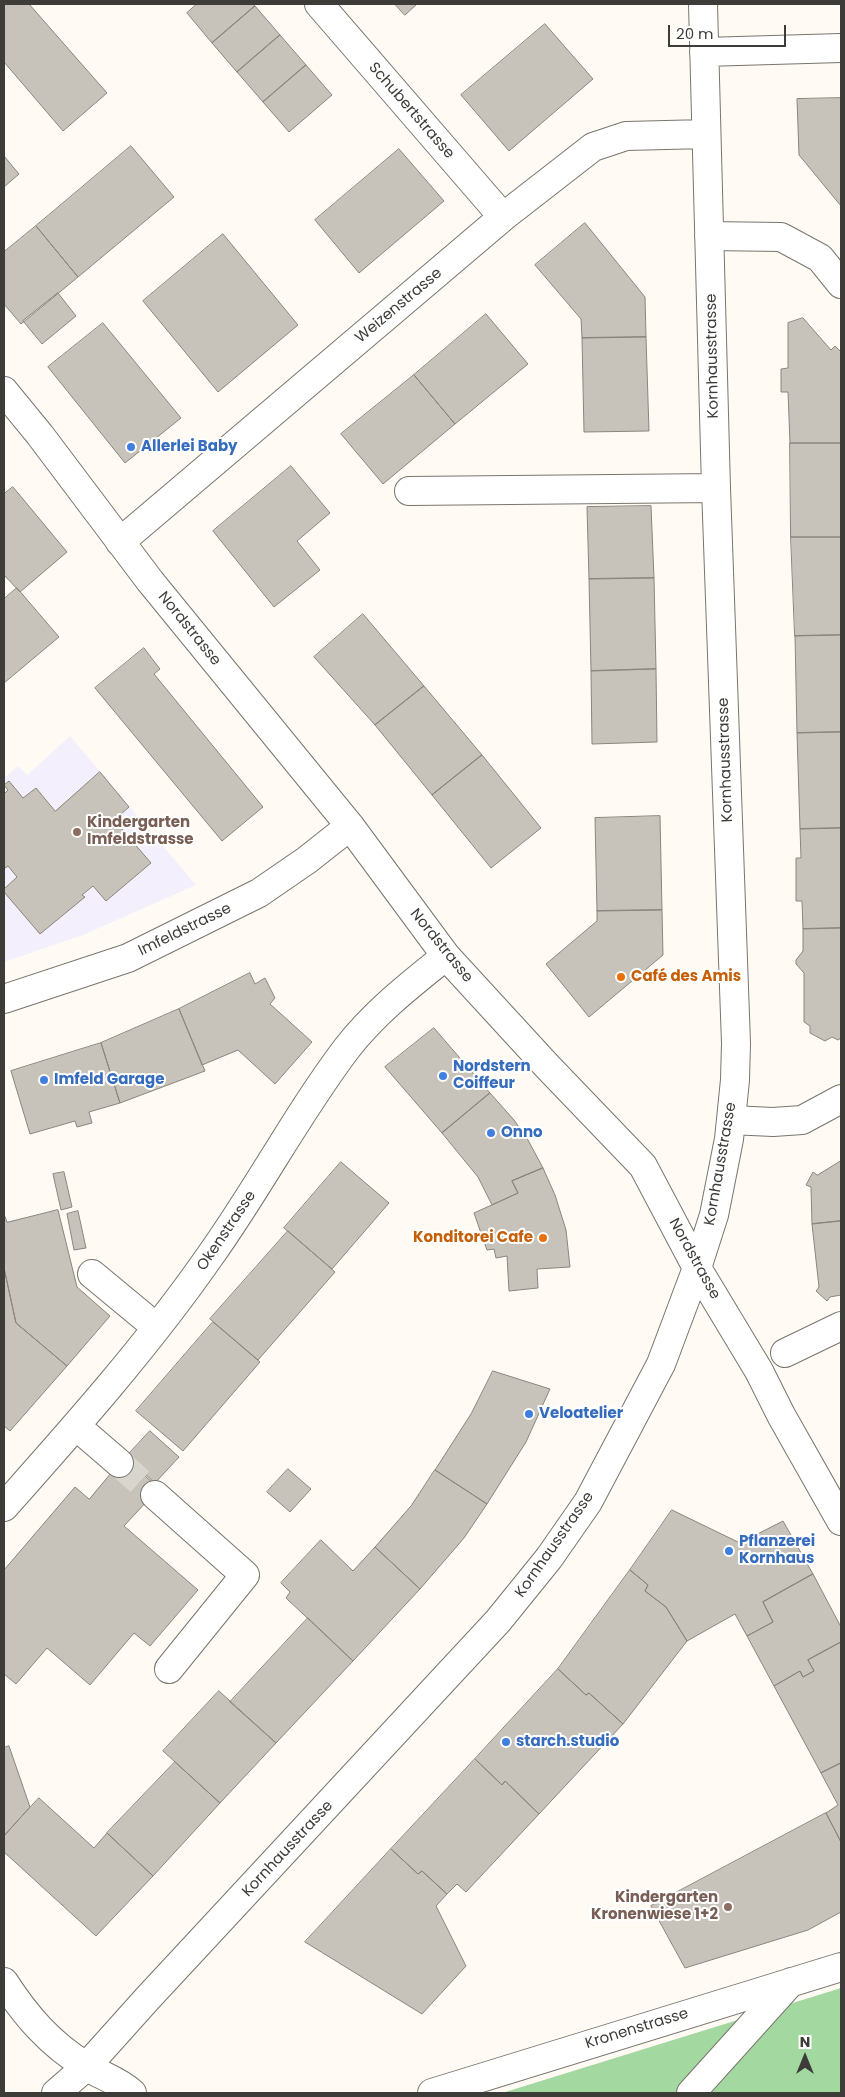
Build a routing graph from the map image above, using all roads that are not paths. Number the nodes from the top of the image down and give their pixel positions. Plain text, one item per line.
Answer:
1 (319, 4) edge
2 (703, 4) edge
3 (841, 48) edge
4 (704, 52) junction
5 (706, 134) junction
6 (503, 217) junction
7 (709, 236) junction
8 (841, 284) edge
9 (4, 391) edge
10 (716, 488) junction
11 (409, 492) dead end
12 (120, 542) junction
13 (350, 826) junction
14 (446, 956) junction
15 (4, 999) edge
16 (841, 1099) edge
17 (731, 1120) junction
18 (697, 1268) junction
19 (92, 1274) dead end
20 (841, 1326) edge
21 (156, 1327) junction
22 (784, 1353) dead end
23 (76, 1426) junction
24 (119, 1463) tunnel mouth
25 (156, 1495) tunnel mouth
26 (4, 1507) edge
27 (841, 1521) edge
28 (169, 1669) dead end
29 (841, 1966) edge
30 (792, 1981) junction
31 (4, 1982) edge
32 (86, 2067) junction
33 (56, 2093) edge
34 (132, 2093) edge
35 (432, 2093) edge
36 (690, 2093) edge

1 - 6 street, Schubertstrasse
2 - 4 street, Kornhausstrasse
3 - 4 street
4 - 5 street, Kornhausstrasse
5 - 6 street, Weizenstrasse
5 - 7 street, Kornhausstrasse
6 - 12 street, Weizenstrasse
7 - 8 street
7 - 10 street, Kornhausstrasse
9 - 12 street, Nordstrasse
10 - 11 street
10 - 17 street, Kornhausstrasse
12 - 13 street, Nordstrasse
13 - 14 street, Nordstrasse
13 - 15 street, Imfeldstrasse
14 - 18 street, Nordstrasse
14 - 21 street, Okenstrasse
16 - 17 street
17 - 18 street, Kornhausstrasse
18 - 27 street, Nordstrasse
18 - 32 street, Kornhausstrasse
19 - 21 street
20 - 22 street
21 - 23 street, Okenstrasse
23 - 24 street
23 - 26 street, Okenstrasse
25 - 28 street
29 - 30 street, Kronenstrasse
30 - 35 street, Kronenstrasse
30 - 36 street
31 - 32 street
32 - 33 street, Kornhausstrasse
32 - 34 street

